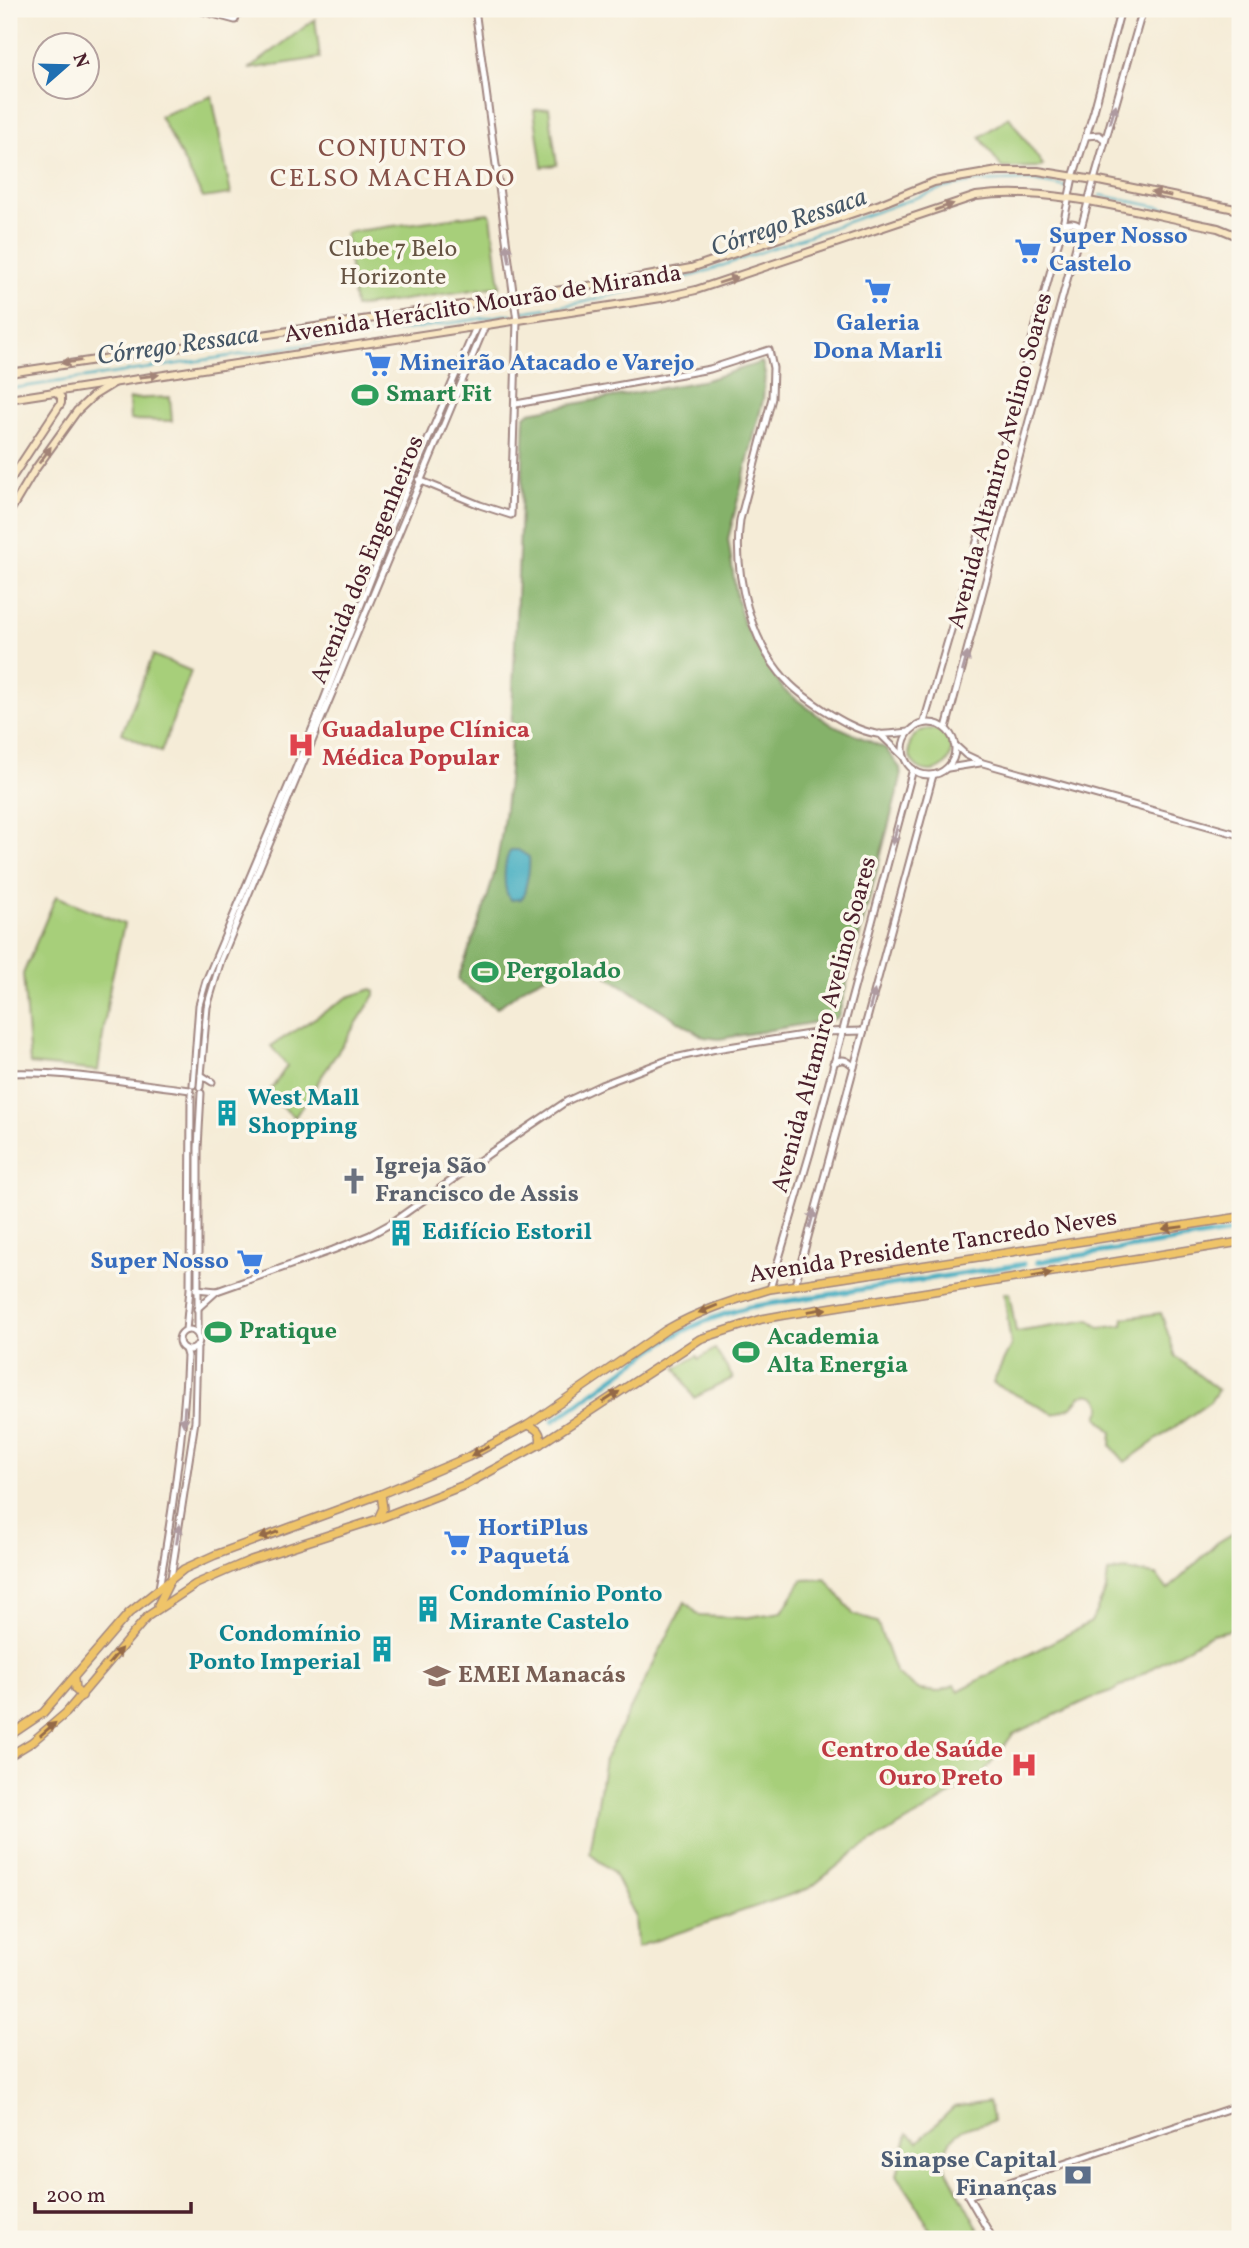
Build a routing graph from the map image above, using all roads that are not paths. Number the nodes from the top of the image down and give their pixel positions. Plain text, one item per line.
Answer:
1 (194, 9) edge
2 (239, 9) edge
3 (475, 9) edge
4 (1121, 9) edge
5 (1143, 9) edge
6 (1086, 136) junction
7 (1105, 140) junction
8 (1073, 177) junction
9 (1094, 180) junction
10 (1070, 198) junction
11 (1089, 202) junction
12 (1240, 210) edge
13 (1063, 225) junction
14 (1082, 229) junction
15 (1240, 237) edge
16 (1054, 258) junction
17 (1073, 262) junction
18 (515, 300) junction
19 (517, 319) junction
20 (485, 326) junction
21 (476, 327) junction
22 (9, 373) edge
23 (119, 380) junction
24 (55, 391) junction
25 (9, 399) edge
26 (516, 404) junction
27 (440, 411) junction
28 (44, 430) junction
29 (58, 438) junction
30 (437, 439) junction
31 (419, 480) junction
32 (9, 482) edge
33 (9, 513) edge
34 (924, 722) junction
35 (946, 728) junction
36 (909, 732) junction
37 (880, 734) junction
38 (954, 744) junction
39 (903, 755) junction
40 (983, 763) junction
41 (947, 768) junction
42 (913, 769) junction
43 (933, 775) junction
44 (1240, 835) edge
45 (864, 1031) junction
46 (842, 1032) junction
47 (832, 1064) junction
48 (854, 1067) junction
49 (9, 1073) edge
50 (201, 1075) junction
51 (212, 1082) dead end
52 (191, 1090) junction
53 (201, 1090) junction
54 (190, 1128) junction
55 (198, 1128) junction
56 (1240, 1217) edge
57 (1240, 1242) edge
58 (777, 1266) junction
59 (799, 1268) junction
60 (795, 1285) junction
61 (190, 1289) junction
62 (770, 1289) junction
63 (197, 1290) junction
64 (217, 1290) junction
65 (197, 1309) junction
66 (186, 1330) junction
67 (198, 1335) junction
68 (198, 1345) junction
69 (185, 1349) junction
70 (539, 1418) junction
71 (528, 1425) junction
72 (554, 1434) junction
73 (540, 1444) junction
74 (381, 1494) junction
75 (378, 1519) junction
76 (171, 1578) junction
77 (159, 1588) junction
78 (148, 1616) junction
79 (74, 1679) junction
80 (82, 1696) junction
81 (9, 1736) edge
82 (9, 1756) edge
83 (1240, 2105) edge
84 (993, 2239) edge

1 - 2 street
18 -> 3 street
4 - 6 street, Avenida Altamiro Avelino Soares
7 -> 5 street, Avenida Altamiro Avelino Soares
6 - 7 street
6 - 8 street, Avenida Altamiro Avelino Soares
7 - 9 street, Avenida Altamiro Avelino Soares
8 - 9 main road, Avenida Heráclito Mourão de Miranda
8 - 10 street, Avenida Altamiro Avelino Soares
8 - 18 main road, Avenida Heráclito Mourão de Miranda
9 - 11 street, Avenida Altamiro Avelino Soares
12 -> 9 main road, Avenida Heráclito Mourão de Miranda
10 - 11 main road, Avenida Heráclito Mourão de Miranda
10 - 13 street, Avenida Altamiro Avelino Soares
19 -> 10 main road, Avenida Heráclito Mourão de Miranda
11 - 14 street, Avenida Altamiro Avelino Soares
11 - 15 main road, Avenida Heráclito Mourão de Miranda
13 - 14 street
13 - 16 street, Avenida Altamiro Avelino Soares
14 - 17 street, Avenida Altamiro Avelino Soares
16 - 17 street
16 - 34 street, Avenida Altamiro Avelino Soares
35 -> 17 street, Avenida Altamiro Avelino Soares
18 - 19 street
18 -> 22 main road, Avenida Heráclito Mourão de Miranda
19 - 20 main road, Avenida Heráclito Mourão de Miranda
19 - 26 street
20 - 21 main road, Avenida Heráclito Mourão de Miranda
20 - 30 street, Avenida dos Engenheiros
23 -> 21 main road, Avenida Heráclito Mourão de Miranda
21 - 27 street, Avenida dos Engenheiros
23 - 24 main road, Avenida Heráclito Mourão de Miranda
23 - 29 main road
24 - 25 main road, Avenida Heráclito Mourão de Miranda
24 - 28 main road
26 - 31 street
26 - 37 street
27 - 30 street
27 - 52 street, Avenida dos Engenheiros
28 - 29 main road
28 - 32 main road
33 -> 29 main road
30 - 31 street, Avenida dos Engenheiros
31 - 50 street, Avenida dos Engenheiros
34 - 35 street
34 - 36 street
35 - 38 street
36 - 37 street
36 - 39 street
37 - 39 street
38 - 40 street
38 - 41 street
39 - 42 street
40 - 41 street
40 - 44 street
41 - 43 street
42 - 43 street
42 -> 46 street, Avenida Altamiro Avelino Soares
45 -> 43 street, Avenida Altamiro Avelino Soares
45 - 46 street
45 - 48 street, Avenida Altamiro Avelino Soares
46 - 47 street, Avenida Altamiro Avelino Soares
46 - 64 street
47 - 48 street
47 - 58 street, Avenida Altamiro Avelino Soares
59 -> 48 street, Avenida Altamiro Avelino Soares
49 - 52 street
50 - 51 street
50 - 53 street, Avenida dos Engenheiros
52 - 53 street
52 - 53 street
52 - 54 street, Avenida dos Engenheiros
53 - 55 street, Avenida dos Engenheiros
54 - 55 street
54 - 61 street, Avenida dos Engenheiros
55 - 63 street, Avenida dos Engenheiros
56 -> 60 main road, Avenida Presidente Tancredo Neves
72 -> 57 main road, Avenida Presidente Tancredo Neves
58 - 59 street
58 - 62 street, Avenida Altamiro Avelino Soares
59 - 60 street, Avenida Altamiro Avelino Soares
60 - 62 main road, Avenida Presidente Tancredo Neves
61 - 63 street
61 - 66 street, Avenida dos Engenheiros
62 -> 70 main road, Avenida Presidente Tancredo Neves
63 - 64 street
63 - 65 street, Avenida dos Engenheiros
64 - 65 street
65 - 67 street, Avenida dos Engenheiros
66 - 67 street
66 - 69 street
67 - 68 street
68 - 69 street
76 -> 68 street
69 -> 77 street
70 - 71 main road, Avenida Presidente Tancredo Neves
70 - 72 main road
71 - 73 main road
71 -> 74 main road, Avenida Presidente Tancredo Neves
72 - 73 main road, Avenida Presidente Tancredo Neves
73 - 75 main road, Avenida Presidente Tancredo Neves
74 - 75 main road
74 -> 76 main road, Avenida Presidente Tancredo Neves
75 - 78 main road, Avenida Presidente Tancredo Neves
76 - 77 main road, Avenida Presidente Tancredo Neves
76 - 78 main road
77 - 79 main road, Avenida Presidente Tancredo Neves
80 -> 78 main road, Avenida Presidente Tancredo Neves
79 - 80 main road
79 - 81 main road, Avenida Presidente Tancredo Neves
82 -> 80 main road, Avenida Presidente Tancredo Neves
83 - 84 street

